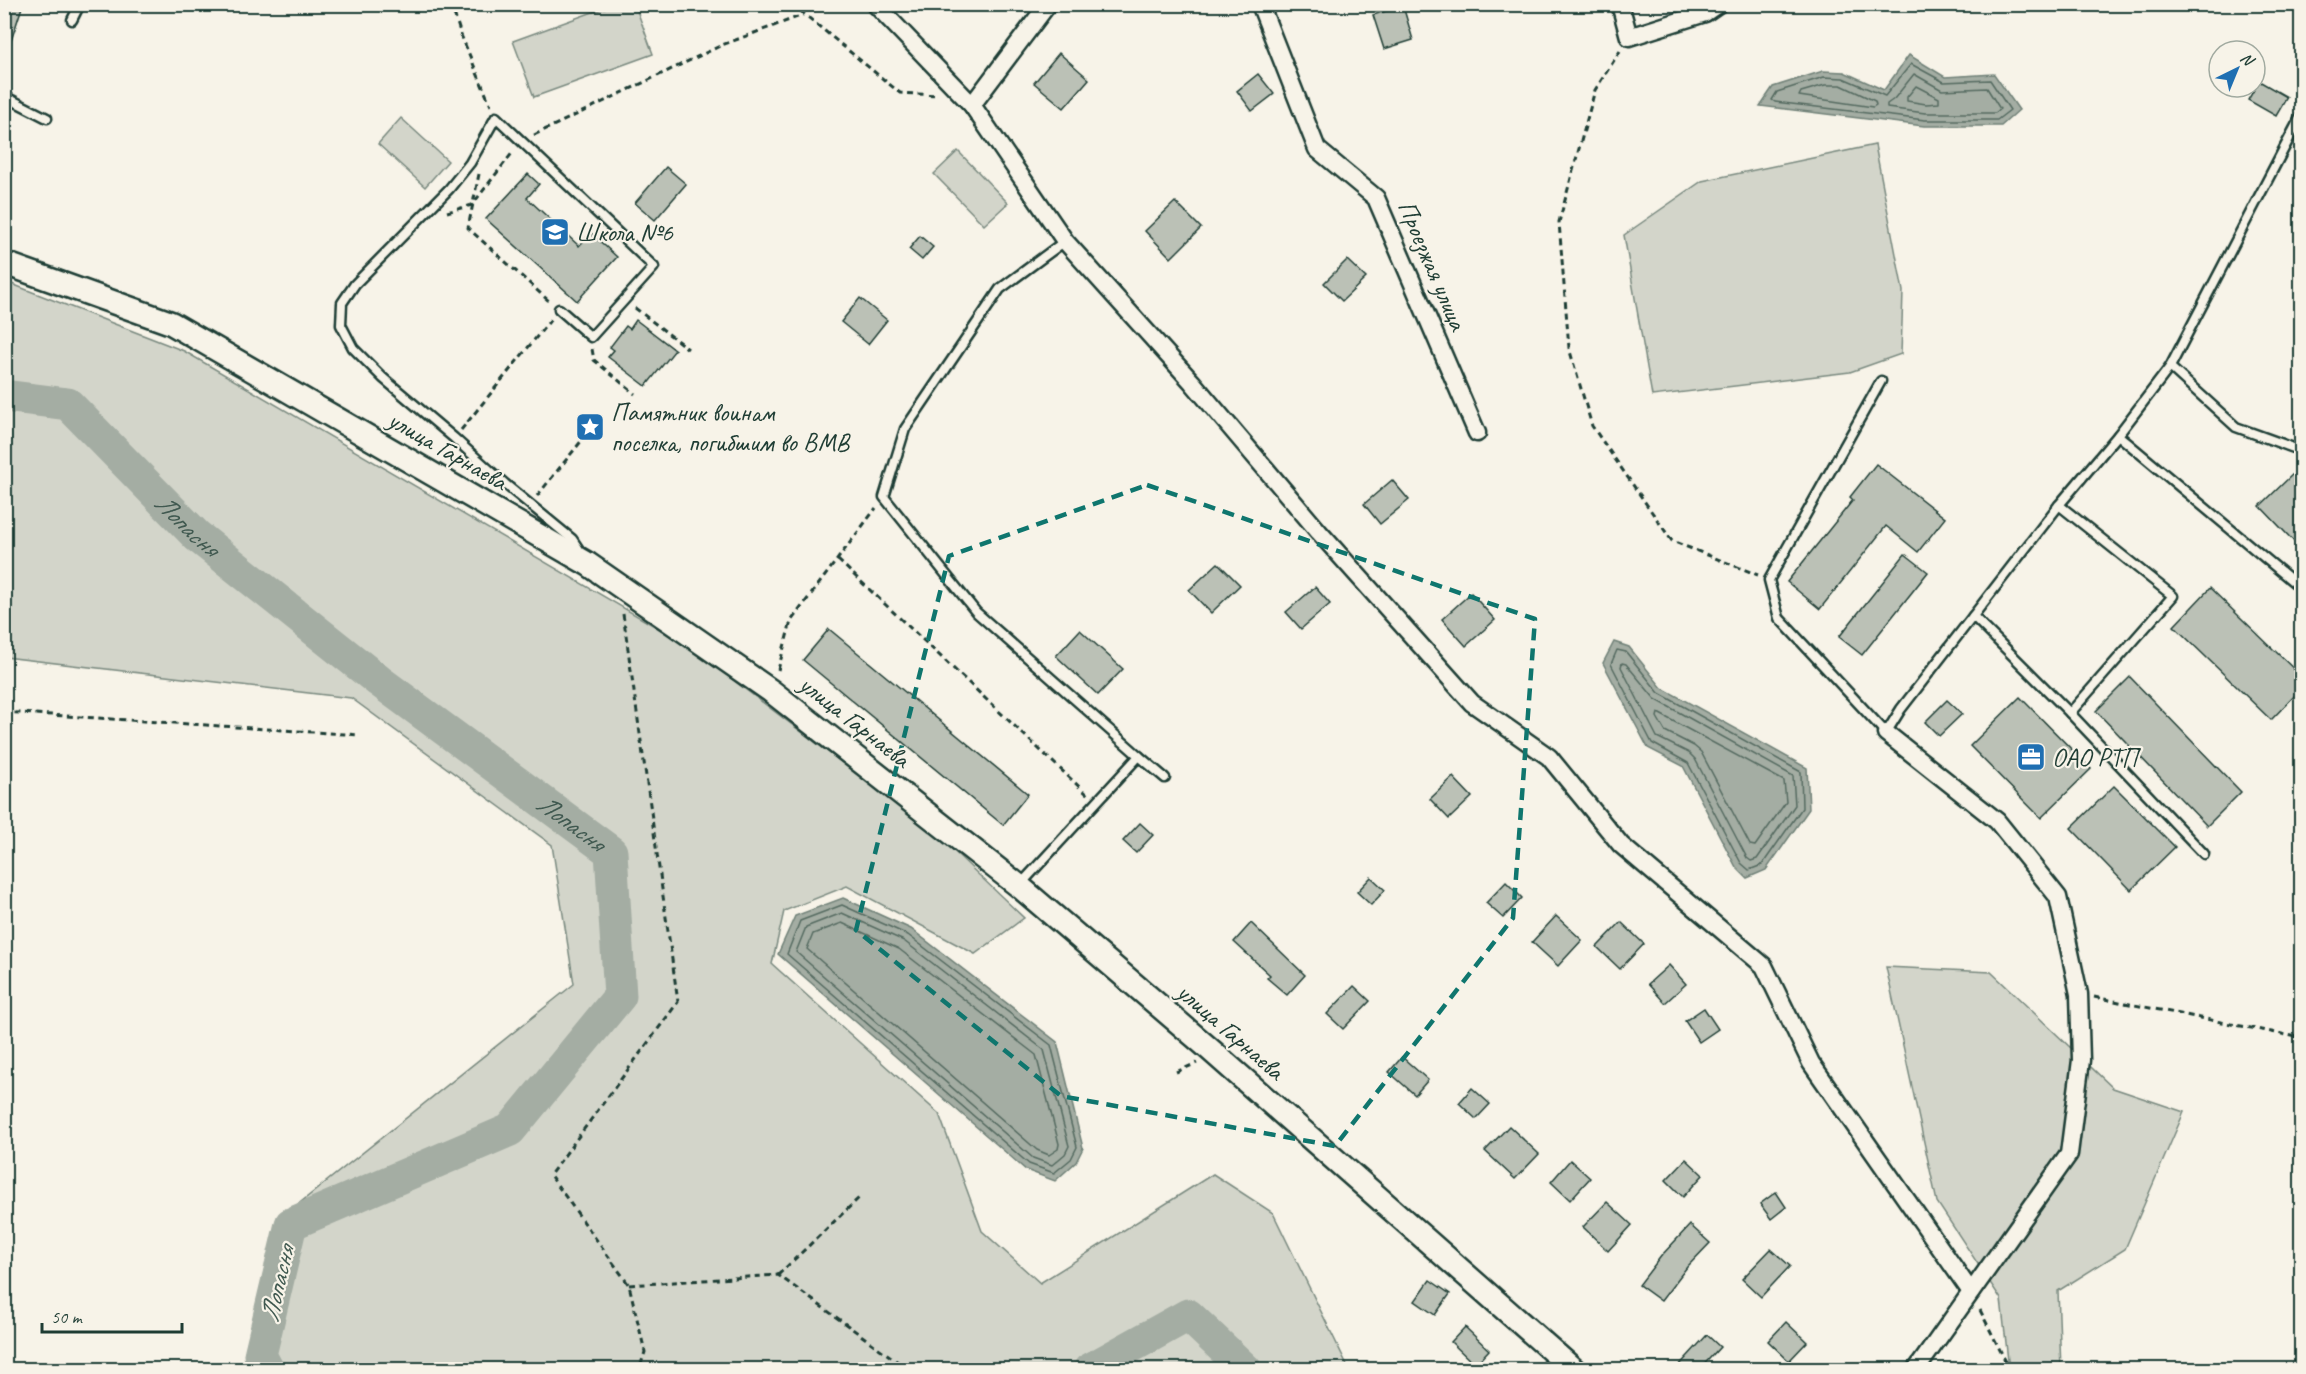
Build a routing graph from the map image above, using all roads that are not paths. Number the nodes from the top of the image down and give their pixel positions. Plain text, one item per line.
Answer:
1 (80, 4) edge
2 (875, 4) edge
3 (1048, 4) edge
4 (1260, 4) edge
5 (1620, 4) edge
6 (1718, 4) edge
7 (72, 20) dead end
8 (4, 96) edge
9 (972, 105) junction
10 (2301, 114) edge
11 (47, 118) dead end
12 (1065, 241) junction
13 (4, 263) edge
14 (559, 309) road end
15 (2170, 367) junction
16 (1881, 381) dead end
17 (1477, 433) dead end
18 (2118, 435) junction
19 (2301, 451) edge
20 (2059, 505) junction
21 (588, 564) junction
22 (2301, 589) edge
23 (1973, 616) junction
24 (2070, 713) junction
25 (1886, 733) junction
26 (1139, 756) junction
27 (1166, 778) dead end
28 (2204, 854) dead end
29 (1019, 886) junction
30 (1971, 1292) junction
31 (1574, 1370) edge
32 (1916, 1370) edge

1 - 7 lane
2 - 9 street
3 - 9 street
4 - 17 street, Проезжая улица
5 - 6 street
8 - 11 lane
9 - 12 street
10 - 15 lane
12 - 26 lane
12 - 30 street
13 - 21 street, улица Гарнаева
14 - 21 lane
15 - 18 lane
15 - 19 lane
16 - 25 lane
18 - 20 lane
18 - 22 lane
20 - 23 lane
20 - 24 lane
21 - 29 street, улица Гарнаева
23 - 24 lane
23 - 25 lane
24 - 28 lane
25 - 30 street
26 - 27 lane
26 - 29 lane
29 - 31 street, улица Гарнаева
30 - 32 street

